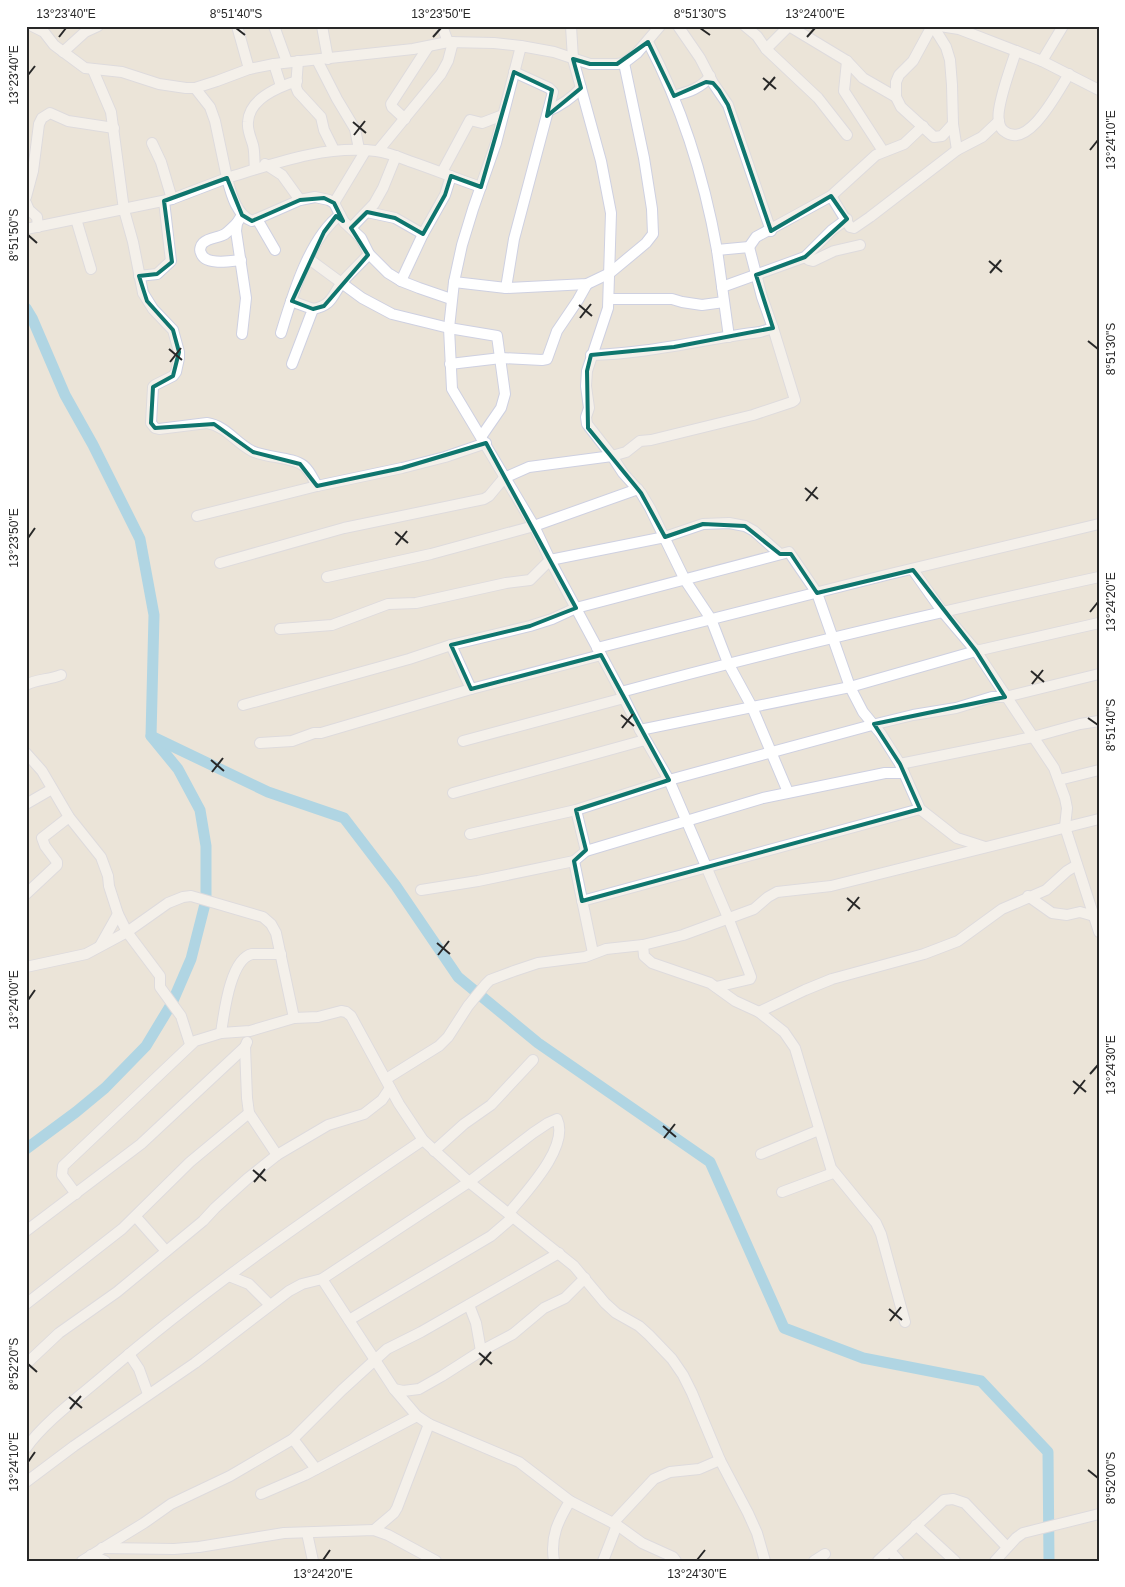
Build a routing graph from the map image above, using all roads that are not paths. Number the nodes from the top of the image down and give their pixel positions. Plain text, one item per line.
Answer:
1 (32, 26) edge
2 (98, 26) edge
3 (237, 26) edge
4 (274, 26) edge
5 (322, 26) edge
6 (442, 26) edge
7 (571, 26) edge
8 (660, 26) edge
9 (678, 26) edge
10 (745, 26) edge
11 (789, 26) edge
12 (932, 26) edge
13 (940, 26) edge
14 (1063, 26) edge
15 (959, 28) edge
16 (45, 29) edge
17 (450, 42) junction
18 (648, 42) junction
19 (521, 46) junction
20 (428, 47) junction
21 (766, 49) junction
22 (1016, 51) junction
23 (63, 52) junction
24 (328, 59) junction
25 (573, 59) junction
26 (317, 60) junction
27 (298, 61) junction
28 (847, 61) junction
29 (1042, 61) junction
30 (287, 62) junction
31 (624, 63) junction
32 (274, 64) junction
33 (250, 69) junction
34 (93, 70) junction
35 (514, 72) junction
36 (1069, 74) junction
37 (710, 80) junction
38 (296, 81) junction
39 (281, 86) junction
40 (195, 88) junction
41 (581, 88) junction
42 (1099, 90) edge
43 (674, 96) junction
44 (896, 97) junction
45 (548, 111) junction
46 (503, 116) junction
47 (405, 119) junction
48 (998, 121) junction
49 (953, 124) junction
50 (922, 126) junction
51 (114, 128) junction
52 (847, 134) dead end
53 (152, 143) dead end
54 (334, 150) junction
55 (363, 150) junction
56 (958, 150) junction
57 (378, 151) junction
58 (883, 151) junction
59 (396, 156) junction
60 (254, 157) junction
61 (267, 166) junction
62 (255, 169) junction
63 (446, 174) junction
64 (227, 178) junction
65 (481, 187) junction
66 (831, 196) junction
67 (26, 197) edge
68 (168, 200) junction
69 (300, 200) junction
70 (26, 203) edge
71 (334, 204) junction
72 (124, 210) junction
73 (367, 212) junction
74 (340, 215) junction
75 (76, 219) junction
76 (239, 219) junction
77 (257, 219) junction
78 (847, 219) junction
79 (38, 227) junction
80 (351, 228) junction
81 (26, 229) edge
82 (770, 230) junction
83 (424, 234) junction
84 (860, 246) dead end
85 (749, 247) junction
86 (276, 250) dead end
87 (717, 250) junction
88 (369, 254) junction
89 (805, 257) junction
90 (309, 258) junction
91 (240, 260) junction
92 (91, 268) dead end
93 (610, 273) junction
94 (756, 275) junction
95 (139, 276) junction
96 (401, 281) junction
97 (342, 282) junction
98 (454, 282) junction
99 (587, 284) junction
100 (722, 287) junction
101 (506, 288) junction
102 (451, 299) junction
103 (609, 299) junction
104 (291, 301) junction
105 (724, 302) junction
106 (313, 309) junction
107 (449, 328) junction
108 (773, 328) junction
109 (281, 333) dead end
110 (242, 334) dead end
111 (729, 337) junction
112 (591, 355) junction
113 (500, 358) junction
114 (292, 364) dead end
115 (450, 364) junction
116 (484, 440) junction
117 (612, 456) junction
118 (504, 478) junction
119 (317, 486) junction
120 (638, 489) junction
121 (197, 516) dead end
122 (1099, 524) edge
123 (534, 526) junction
124 (665, 537) junction
125 (780, 554) junction
126 (550, 560) junction
127 (220, 563) dead end
128 (912, 570) junction
129 (327, 577) dead end
130 (1099, 578) edge
131 (685, 580) junction
132 (817, 593) junction
133 (576, 608) junction
134 (942, 611) junction
135 (711, 619) junction
136 (1099, 623) edge
137 (280, 629) dead end
138 (833, 638) junction
139 (451, 645) junction
140 (599, 651) junction
141 (976, 651) junction
142 (728, 663) junction
143 (1099, 674) edge
144 (61, 675) dead end
145 (26, 685) edge
146 (850, 687) junction
147 (471, 689) junction
148 (622, 695) junction
149 (1005, 697) junction
150 (243, 705) dead end
151 (752, 707) junction
152 (1099, 721) edge
153 (872, 725) junction
154 (642, 735) junction
155 (1033, 738) junction
156 (463, 741) dead end
157 (260, 743) dead end
158 (772, 752) junction
159 (26, 753) edge
160 (902, 768) junction
161 (1099, 770) edge
162 (669, 780) junction
163 (1060, 780) junction
164 (52, 790) junction
165 (788, 792) junction
166 (453, 793) dead end
167 (26, 804) edge
168 (920, 809) junction
169 (576, 810) junction
170 (69, 817) junction
171 (1099, 819) edge
172 (687, 821) junction
173 (1066, 827) junction
174 (470, 834) dead end
175 (985, 847) junction
176 (586, 851) junction
177 (574, 861) junction
178 (1077, 865) junction
179 (705, 867) junction
180 (421, 890) dead end
181 (26, 894) edge
182 (1028, 896) junction
183 (582, 901) junction
184 (1089, 901) junction
185 (1080, 912) junction
186 (118, 914) junction
187 (1094, 916) junction
188 (729, 920) junction
189 (1099, 930) edge
190 (127, 932) junction
191 (643, 945) junction
192 (100, 946) junction
193 (593, 952) junction
194 (281, 954) junction
195 (26, 967) edge
196 (716, 987) junction
197 (759, 1012) junction
198 (294, 1018) junction
199 (250, 1031) junction
200 (221, 1033) junction
201 (190, 1044) junction
202 (245, 1047) junction
203 (533, 1060) dead end
204 (388, 1084) junction
205 (249, 1113) junction
206 (819, 1130) junction
207 (423, 1140) junction
208 (434, 1151) junction
209 (761, 1154) dead end
210 (276, 1155) junction
211 (833, 1173) junction
212 (469, 1182) junction
213 (782, 1192) dead end
214 (76, 1194) junction
215 (511, 1215) junction
216 (136, 1217) junction
217 (26, 1232) edge
218 (166, 1251) junction
219 (559, 1253) junction
220 (228, 1276) junction
221 (586, 1278) junction
222 (322, 1279) junction
223 (26, 1304) edge
224 (270, 1305) junction
225 (469, 1305) junction
226 (350, 1320) junction
227 (905, 1322) dead end
228 (481, 1351) junction
229 (129, 1354) junction
230 (374, 1359) junction
231 (26, 1364) edge
232 (394, 1389) junction
233 (148, 1394) junction
234 (417, 1416) junction
235 (429, 1424) junction
236 (293, 1439) junction
237 (26, 1448) edge
238 (720, 1460) junction
239 (316, 1469) junction
240 (27, 1479) edge
241 (261, 1494) dead end
242 (570, 1501) junction
243 (1099, 1514) edge
244 (614, 1524) junction
245 (916, 1525) junction
246 (374, 1530) junction
247 (307, 1533) junction
248 (1007, 1547) junction
249 (102, 1548) junction
250 (890, 1551) junction
251 (825, 1554) dead end
252 (92, 1555) junction
253 (82, 1561) edge
254 (105, 1561) edge
255 (313, 1561) edge
256 (436, 1561) edge
257 (554, 1561) edge
258 (602, 1561) edge
259 (676, 1561) edge
260 (765, 1561) edge
261 (814, 1561) edge
262 (878, 1561) edge
263 (899, 1561) edge
264 (954, 1561) edge
265 (995, 1561) edge

1 - 16 street
2 - 23 street
3 - 33 street
4 - 30 street
5 - 24 street
6 - 17 street
7 - 25 street
8 - 18 street
9 - 37 street
10 - 21 street
11 - 21 street
11 - 28 street
12 - 44 street
12 - 49 street
13 - 15 street
14 - 29 street
15 - 22 street
16 - 23 street
17 - 19 street
17 - 20 street
17 - 47 street
18 - 31 street
18 - 43 street
19 - 25 street
19 - 35 street
20 - 24 street
20 - 47 street
21 - 52 street
22 - 29 street
22 - 48 street
23 - 34 street
24 - 26 street
25 - 31 street
25 - 41 street
26 - 27 street
26 - 55 street
27 - 30 street
27 - 38 street
28 - 44 street
28 - 58 street
29 - 36 street
30 - 32 street
31 - 93 street
32 - 33 street
32 - 39 street
33 - 40 street
34 - 40 street
34 - 51 street
35 - 45 street
35 - 46 street
36 - 42 street
36 - 48 street
37 - 43 street
37 - 82 street
38 - 39 street
38 - 54 street
39 - 60 street
40 - 64 street
41 - 45 street
41 - 93 street
43 - 87 street
44 - 50 street
45 - 101 street
46 - 63 street
46 - 65 street
47 - 57 street
48 - 56 street
49 - 50 street
49 - 56 street
50 - 58 street
51 - 67 street
51 - 72 street
53 - 68 street
54 - 55 street
54 - 61 street
55 - 57 street
55 - 71 street
56 - 78 street
57 - 59 street
58 - 66 street
59 - 63 street
59 - 73 street
60 - 61 street
60 - 62 street
61 - 62 street
61 - 69 street
62 - 64 street
63 - 65 street
63 - 83 street
64 - 68 street
64 - 76 street
65 - 98 street
66 - 78 street
66 - 82 street
68 - 72 street
68 - 95 street
69 - 71 street
69 - 77 street
70 - 79 street
71 - 74 street
72 - 75 street
72 - 95 street
73 - 80 street
73 - 83 street
74 - 80 street
74 - 90 street
75 - 79 street
75 - 92 street
76 - 77 street
76 - 91 street
76 - 91 street
77 - 86 street
78 - 89 street
79 - 81 street
80 - 88 street
82 - 85 street
83 - 96 street
84 - 89 street
85 - 87 street
85 - 94 street
87 - 100 street
88 - 96 street
88 - 97 street
89 - 94 street
90 - 97 street
90 - 104 street
91 - 110 street
93 - 99 street
93 - 103 street
94 - 100 street
94 - 108 street
95 - 119 street
96 - 102 street
97 - 106 street
97 - 107 street
98 - 101 street
98 - 102 street
99 - 101 street
99 - 113 street
100 - 105 street
102 - 107 street
103 - 105 street
103 - 112 street
104 - 106 street
104 - 109 street
105 - 111 street
106 - 114 street
107 - 113 street
107 - 115 street
108 - 111 street
108 - 117 street
111 - 112 street
112 - 117 street
113 - 115 street
113 - 116 street
115 - 116 street
116 - 118 street
116 - 119 street
117 - 118 street
117 - 120 street
118 - 123 street
118 - 127 street
119 - 121 street
120 - 123 street
120 - 124 street
122 - 128 street
123 - 126 street
123 - 129 street
124 - 125 street
124 - 126 street
124 - 131 street
125 - 131 street
125 - 132 street
126 - 133 street
126 - 137 street
128 - 132 street
128 - 134 street
130 - 134 street
131 - 133 street
131 - 135 street
132 - 135 street
132 - 138 street
133 - 139 street
133 - 140 street
134 - 138 street
134 - 141 street
135 - 140 street
135 - 142 street
136 - 141 street
138 - 142 street
138 - 146 street
139 - 147 street
139 - 150 street
140 - 147 street
140 - 148 street
141 - 146 street
141 - 149 street
142 - 148 street
142 - 151 street
143 - 149 street
144 - 145 street
146 - 151 street
146 - 153 street
147 - 157 street
148 - 154 street
148 - 156 street
149 - 153 street
149 - 155 street
151 - 154 street
151 - 158 street
152 - 155 street
153 - 158 street
153 - 160 street
154 - 162 street
154 - 166 street
155 - 160 street
155 - 163 street
158 - 162 street
158 - 165 street
159 - 164 street
160 - 165 street
160 - 168 street
161 - 163 street
162 - 169 street
162 - 172 street
163 - 173 street
164 - 167 street
164 - 170 street
165 - 172 street
168 - 175 street
168 - 179 street
169 - 174 street
169 - 176 street
170 - 181 street
170 - 186 street
171 - 173 street
172 - 176 street
172 - 179 street
173 - 175 street
173 - 178 street
175 - 188 street
176 - 177 street
177 - 180 street
177 - 183 street
178 - 182 street
178 - 184 street
179 - 183 street
179 - 188 street
182 - 185 street
182 - 197 street
183 - 193 street
184 - 185 street
184 - 187 street
185 - 187 street
186 - 190 street
186 - 192 street
187 - 189 street
188 - 191 street
188 - 196 street
190 - 192 street
190 - 194 street
190 - 201 street
191 - 193 street
191 - 196 street
192 - 195 street
193 - 204 street
194 - 198 street
194 - 200 street
196 - 197 street
197 - 206 street
198 - 199 street
198 - 204 street
199 - 200 street
199 - 202 street
200 - 201 street
201 - 214 street
202 - 205 street
202 - 214 street
203 - 208 street
204 - 207 street
204 - 210 street
205 - 210 street
205 - 216 street
206 - 209 street
206 - 211 street
207 - 208 street
207 - 220 street
208 - 212 street
210 - 218 street
211 - 213 street
211 - 227 street
212 - 215 street
212 - 215 street
212 - 222 street
214 - 217 street
215 - 219 street
215 - 226 street
216 - 218 street
216 - 223 street
218 - 231 street
219 - 221 street
219 - 225 street
220 - 224 street
220 - 229 street
221 - 228 street
221 - 238 street
222 - 224 street
222 - 226 street
224 - 233 street
225 - 228 street
225 - 230 street
226 - 230 street
228 - 232 street
229 - 233 street
229 - 237 street
230 - 232 street
230 - 236 street
232 - 234 street
233 - 240 street
234 - 235 street
234 - 239 street
235 - 242 street
235 - 246 street
236 - 239 street
236 - 249 street
238 - 244 street
238 - 260 street
239 - 241 street
242 - 244 street
242 - 257 street
243 - 248 street
244 - 258 street
244 - 259 street
245 - 248 street
245 - 250 street
245 - 264 street
246 - 247 street
246 - 256 street
247 - 249 street
247 - 255 street
248 - 265 street
249 - 252 street
250 - 262 street
250 - 263 street
251 - 261 street
252 - 253 street
252 - 254 street

